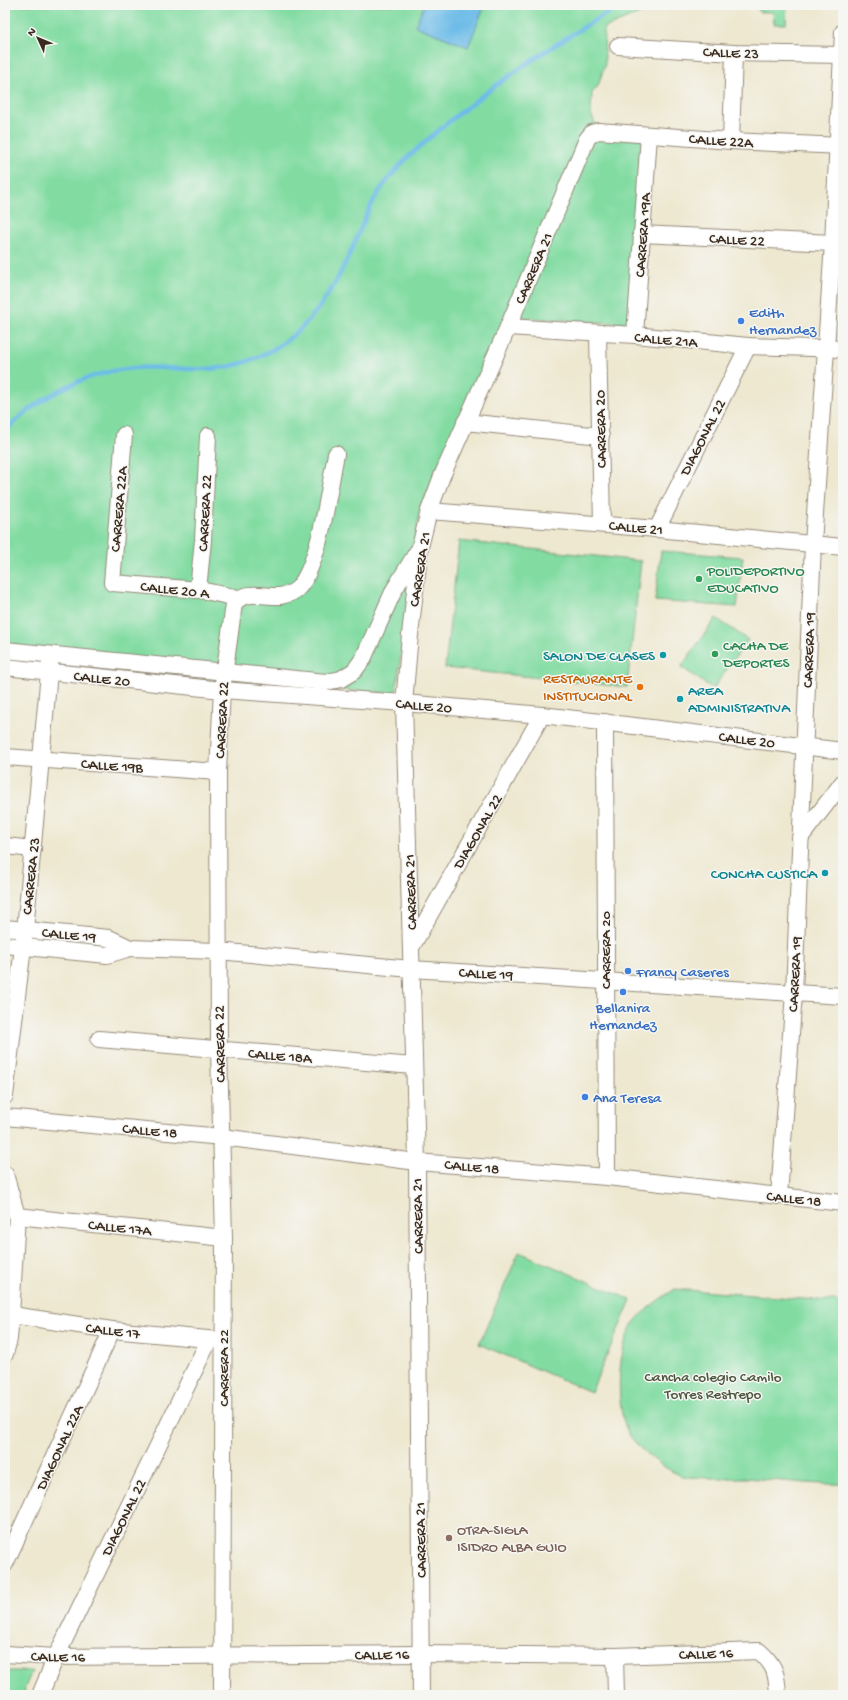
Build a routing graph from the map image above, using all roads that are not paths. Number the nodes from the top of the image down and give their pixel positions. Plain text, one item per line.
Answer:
1 (843, 32) edge
2 (618, 46) dead end
3 (734, 53) junction
4 (842, 55) edge
5 (599, 131) joint
6 (649, 135) junction
7 (731, 141) junction
8 (840, 146) edge
9 (641, 234) junction
10 (833, 243) junction
11 (508, 327) junction
12 (598, 334) junction
13 (635, 336) junction
14 (748, 346) junction
15 (825, 348) junction
16 (843, 349) edge
17 (465, 422) junction
18 (124, 435) dead end
19 (208, 436) dead end
20 (601, 436) junction
21 (336, 454) dead end
22 (429, 511) junction
23 (602, 524) junction
24 (656, 529) junction
25 (813, 544) junction
26 (420, 547) junction
27 (843, 547) edge
28 (112, 583) joint
29 (198, 590) junction
30 (238, 598) junction
31 (5, 650) edge
32 (50, 655) junction
33 (5, 667) edge
34 (49, 672) junction
35 (224, 672) junction
36 (222, 690) junction
37 (404, 703) junction
38 (542, 715) junction
39 (605, 722) junction
40 (804, 746) junction
41 (843, 751) edge
42 (5, 757) edge
43 (42, 760) junction
44 (218, 772) junction
45 (843, 782) edge
46 (800, 838) junction
47 (5, 846) edge
48 (33, 849) junction
49 (5, 928) edge
50 (25, 930) junction
51 (5, 945) edge
52 (22, 946) junction
53 (412, 946) junction
54 (130, 948) junction
55 (218, 951) junction
56 (411, 969) junction
57 (605, 980) junction
58 (794, 993) junction
59 (843, 996) edge
60 (99, 1039) dead end
61 (219, 1050) junction
62 (413, 1066) junction
63 (5, 1096) edge
64 (5, 1117) edge
65 (222, 1137) junction
66 (416, 1162) junction
67 (5, 1174) edge
68 (606, 1177) junction
69 (779, 1196) junction
70 (843, 1203) edge
71 (17, 1216) junction
72 (224, 1238) junction
73 (8, 1314) edge
74 (112, 1330) junction
75 (216, 1340) junction
76 (5, 1354) edge
77 (5, 1564) edge
78 (5, 1654) edge
79 (421, 1654) junction
80 (224, 1656) junction
81 (615, 1656) junction
82 (56, 1657) junction
83 (40, 1695) edge
84 (222, 1695) edge
85 (421, 1695) edge
86 (616, 1695) edge
87 (778, 1695) edge

1 - 4 street, CARRERA 19
2 - 3 street, CALLE 23
3 - 4 street, CALLE 23
3 - 7 street
4 - 8 street, CARRERA 19
5 - 6 street, CALLE 22A
5 - 11 street, CARRERA 21
6 - 7 street, CALLE 22A
6 - 9 street, CARRERA 19A
7 - 8 street, CALLE 22A
8 - 10 street, CARRERA 19
9 - 10 street, CALLE 22
9 - 13 street, CARRERA 19A
10 - 15 street, CARRERA 19
11 - 12 street, CALLE 21A
11 - 17 street, CARRERA 21
12 - 13 street, CALLE 21A
12 - 20 street, CARRERA 20
13 - 14 street, CALLE 21A
14 - 15 street, CALLE 21A
14 - 24 street, DIAGONAL 22
15 - 16 street
15 - 25 street, CARRERA 19
17 - 20 street
17 - 22 street, CARRERA 21
18 - 28 street, CARRERA 22A
19 - 29 street, CARRERA 22
20 - 23 street, CARRERA 20
21 - 30 street
22 - 23 street, CALLE 21
22 - 26 street, CARRERA 21
23 - 24 street, CALLE 21
24 - 25 street, CALLE 21
25 - 27 street, CALLE 21
25 - 40 street, CARRERA 19
26 - 35 street
26 - 37 street, CARRERA 21
28 - 29 street, CALLE 20 A
29 - 30 street, CALLE 20 A
30 - 35 street, CARRERA 22
31 - 32 street
32 - 34 street, CARRERA 23
32 - 35 street
33 - 34 street, CALLE 20
34 - 36 street, CALLE 20
34 - 43 street, CARRERA 23
35 - 36 street, CARRERA 22
36 - 37 street, CALLE 20
36 - 44 street, CARRERA 22
37 - 38 street, CALLE 20
37 - 53 street, CARRERA 21
38 - 39 street, CALLE 20
38 - 53 street, DIAGONAL 22
39 - 40 street, CALLE 20
39 - 57 street, CARRERA 20
40 - 41 street, CALLE 20
40 - 46 street, CARRERA 19
42 - 43 street, CALLE 19B
43 - 44 street, CALLE 19B
43 - 48 street, CARRERA 23
44 - 55 street, CARRERA 22
45 - 46 street
46 - 58 street, CARRERA 19
47 - 48 street
48 - 50 street, CARRERA 23
49 - 50 street, CALLE 19
50 - 52 street, CARRERA 23
50 - 54 street, CALLE 19
51 - 52 street, CALLE 19
52 - 54 street, CALLE 19
52 - 63 street, CARRERA 23
53 - 56 street, CARRERA 21
54 - 55 street, CALLE 19
55 - 56 street, CALLE 19
55 - 61 street, CARRERA 22
56 - 57 street, CALLE 19
56 - 62 street, CARRERA 21
57 - 58 street, CALLE 19
57 - 68 street, CARRERA 20
58 - 59 street, CALLE 19
58 - 69 street, CARRERA 19
60 - 61 street, CALLE 18A
61 - 62 street, CALLE 18A
61 - 65 street, CARRERA 22
62 - 66 street, CARRERA 21
64 - 65 street, CALLE 18
65 - 66 street, CALLE 18
65 - 72 street, CARRERA 22
66 - 68 street, CALLE 18
66 - 79 street, CARRERA 21
67 - 71 street
68 - 69 street, CALLE 18
69 - 70 street, CALLE 18
71 - 72 street, CALLE 17A
71 - 73 street
72 - 75 street, CARRERA 22
73 - 74 street, CALLE 17
73 - 76 street
74 - 75 street, CALLE 17
74 - 77 street, DIAGONAL 22A
75 - 80 street, CARRERA 22
75 - 82 street, DIAGONAL 22
78 - 82 street, CALLE 16
79 - 80 street, CALLE 16
79 - 81 street, CALLE 16
79 - 85 street, CARRERA 21
80 - 82 street, CALLE 16
80 - 84 street, CARRERA 22
81 - 86 street
81 - 87 street, CALLE 16
82 - 83 street, DIAGONAL 22

